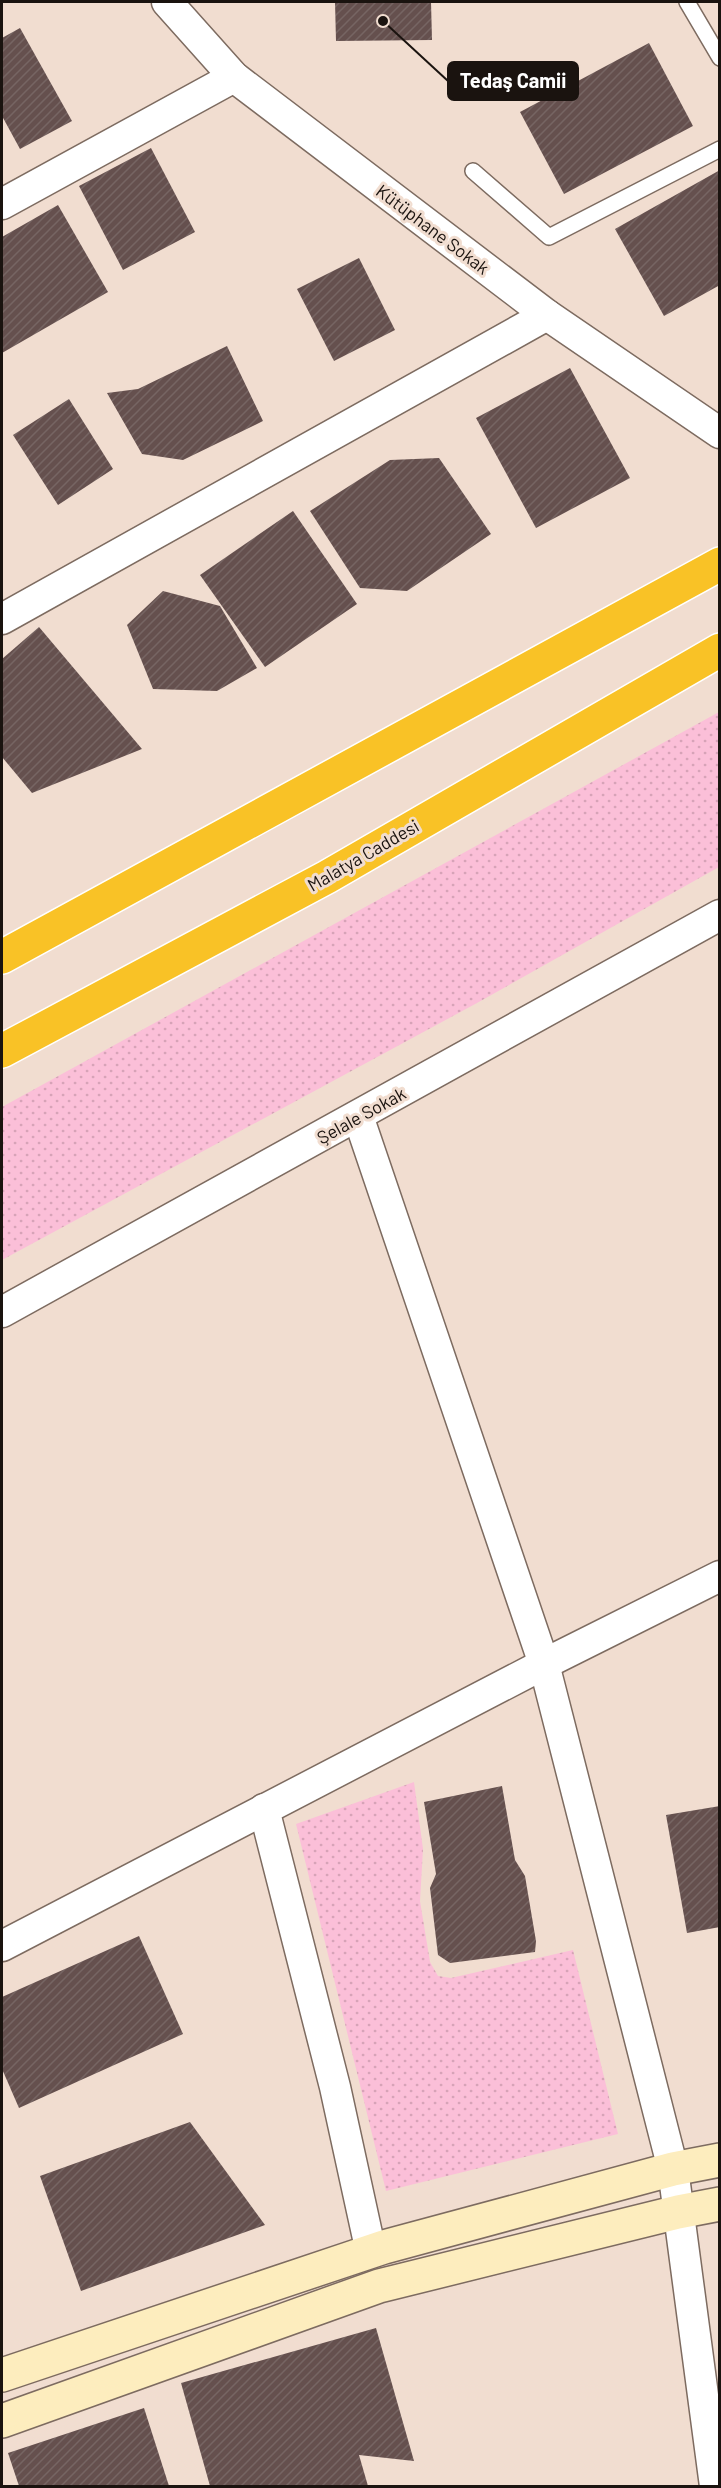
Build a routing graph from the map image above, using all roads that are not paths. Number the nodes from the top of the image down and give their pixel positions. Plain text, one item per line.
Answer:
1 (166, 2) edge
2 (687, 2) edge
3 (720, 58) edge
4 (234, 77) junction
5 (720, 149) edge
6 (473, 171) dead end
7 (2, 204) edge
8 (546, 315) junction
9 (720, 433) edge
10 (720, 564) edge
11 (2, 619) edge
12 (720, 650) edge
13 (720, 915) edge
14 (2, 957) edge
15 (2, 1052) edge
16 (358, 1116) junction
17 (2, 1312) edge
18 (720, 1576) edge
19 (544, 1664) junction
20 (264, 1809) junction
21 (2, 1946) edge
22 (720, 2160) edge
23 (673, 2169) junction
24 (720, 2204) edge
25 (678, 2212) junction
26 (371, 2252) junction
27 (2, 2375) edge
28 (2, 2421) edge
29 (715, 2487) edge

1 - 4 street, Kütüphane Sokak
2 - 3 lane
4 - 7 street
4 - 8 street, Kütüphane Sokak
5 - 6 lane
8 - 9 street, Kütüphane Sokak
8 - 11 street
10 - 14 highway
12 - 15 highway, Malatya Caddesi
13 - 16 street, Şelale Sokak
16 - 17 street, Şelale Sokak
16 - 19 street
18 - 19 street
19 - 20 street
19 - 23 street
20 - 21 street
20 - 26 street
22 - 23 street
23 - 25 street
23 - 26 street
24 - 25 street
25 - 28 street
25 - 29 street
26 - 27 street

